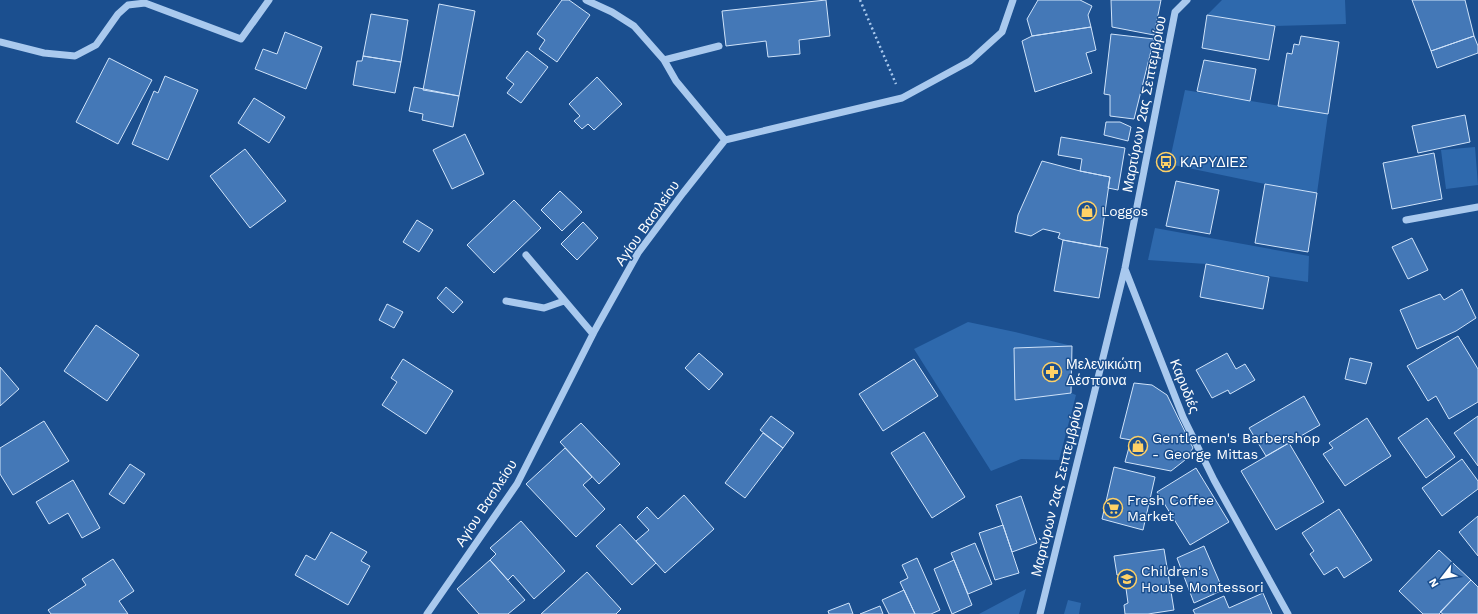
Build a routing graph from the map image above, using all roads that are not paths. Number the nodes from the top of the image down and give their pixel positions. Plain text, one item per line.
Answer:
1 (269, 0) edge
2 (586, 0) edge
3 (1014, 0) edge
4 (1177, 0) edge
5 (1187, 0) edge
6 (1175, 12) junction
7 (0, 42) edge
8 (719, 46) dead end
9 (664, 60) junction
10 (724, 140) junction
11 (1478, 207) edge
12 (1406, 220) dead end
13 (526, 255) dead end
14 (1125, 268) junction
15 (506, 300) dead end
16 (564, 301) junction
17 (593, 334) junction
18 (426, 614) edge
19 (1040, 614) edge
20 (1288, 614) edge

1 - 7 street
2 - 9 street
3 - 10 street
4 - 6 street
5 - 6 street, Μαρτύρων 2ας Σεπτεμβρίου
6 - 14 street, Μαρτύρων 2ας Σεπτεμβρίου
8 - 9 street
9 - 10 street
10 - 17 street, Αγίου Βασιλείου
11 - 12 street
13 - 16 street
14 - 19 street, Μαρτύρων 2ας Σεπτεμβρίου
14 - 20 street, Καρυδιές
15 - 16 street
16 - 17 street
17 - 18 street, Αγίου Βασιλείου

